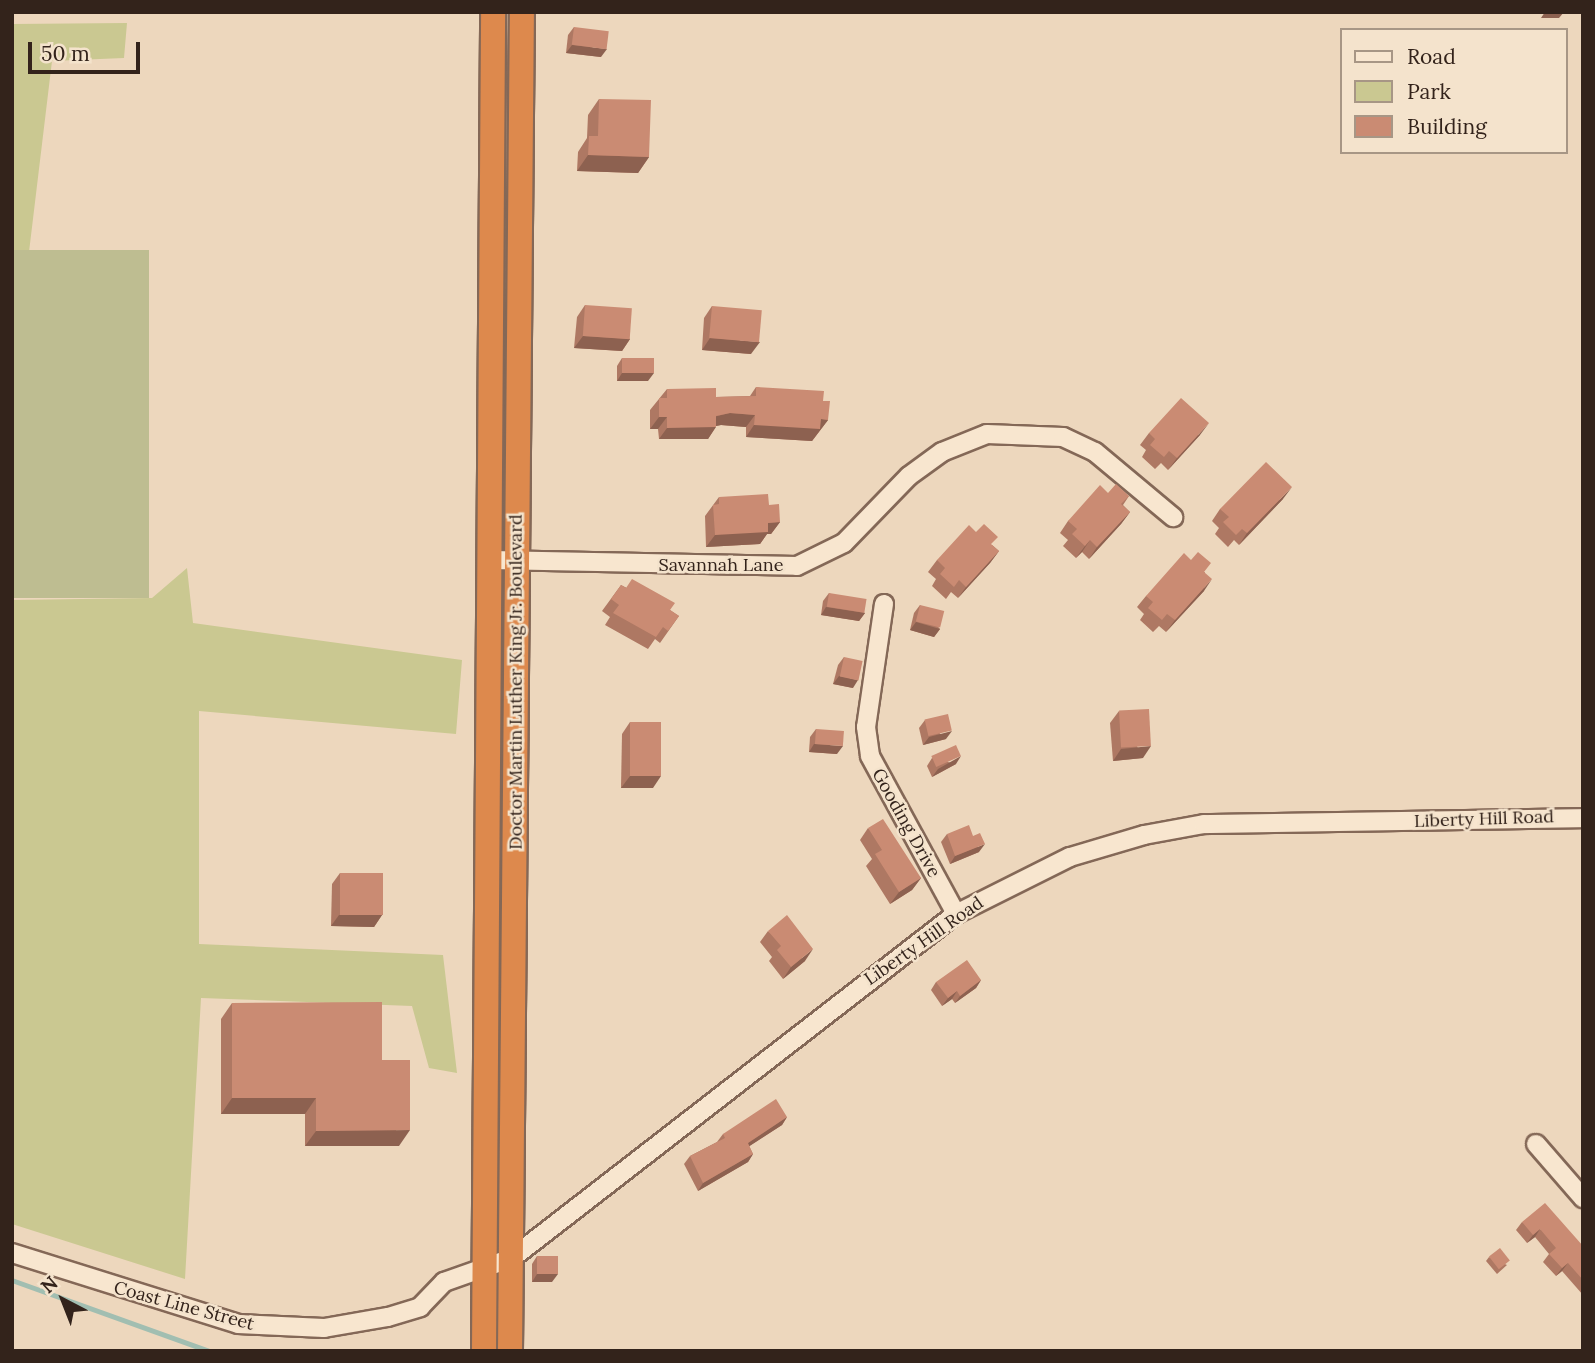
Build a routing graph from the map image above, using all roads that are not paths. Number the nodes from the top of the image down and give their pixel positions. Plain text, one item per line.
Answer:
1 (494, 12) edge
2 (522, 12) edge
3 (1173, 517) dead end
4 (491, 560) junction
5 (517, 560) junction
6 (884, 604) dead end
7 (1583, 818) edge
8 (956, 914) junction
9 (1536, 1143) dead end
10 (1583, 1198) edge
11 (12, 1253) edge
12 (512, 1258) junction
13 (484, 1268) junction
14 (484, 1351) edge
15 (510, 1351) edge

1 - 4 highway, Doctor Martin Luther King Jr. Boulevard
2 - 5 highway, Doctor Martin Luther King Jr. Boulevard
3 - 5 street, Savannah Lane
4 - 5 street, Savannah Lane
4 - 13 highway, Doctor Martin Luther King Jr. Boulevard
5 - 12 highway, Doctor Martin Luther King Jr. Boulevard
6 - 8 street, Gooding Drive
7 - 8 street, Liberty Hill Road
8 - 12 street, Liberty Hill Road
9 - 10 street
11 - 13 street, Coast Line Street
12 - 13 street, Coast Line Street
12 - 15 highway, Doctor Martin Luther King Jr. Boulevard
13 - 14 highway, Doctor Martin Luther King Jr. Boulevard

